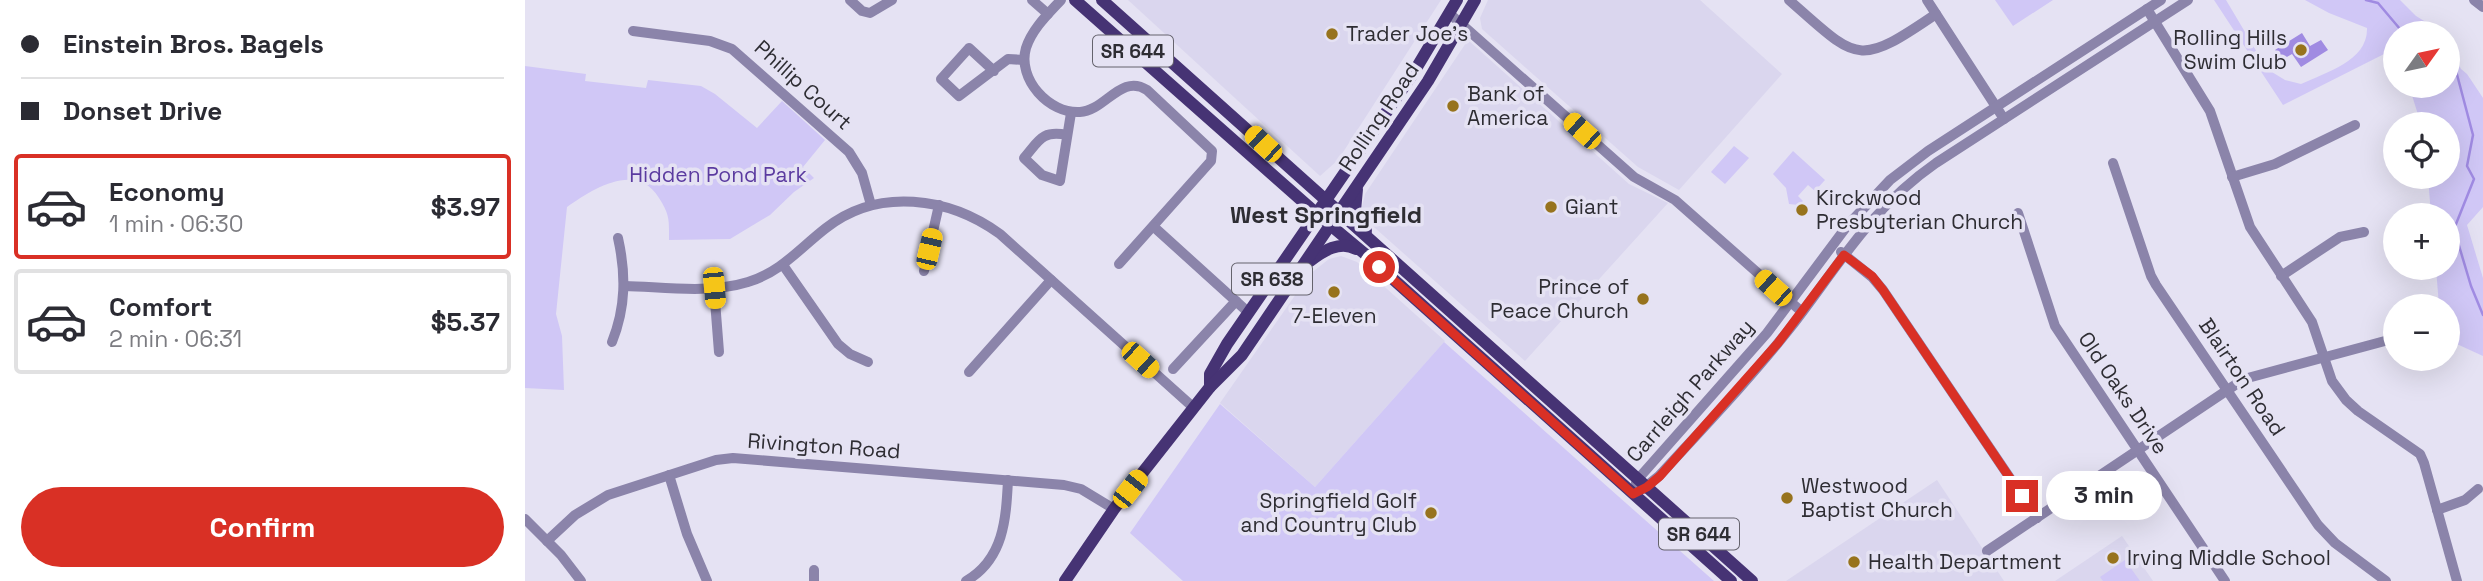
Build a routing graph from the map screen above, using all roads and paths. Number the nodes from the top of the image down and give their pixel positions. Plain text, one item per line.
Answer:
1 (850, 0) edge
2 (892, 0) edge
3 (1032, 0) edge
4 (1061, 0) edge
5 (1075, 0) edge
6 (1102, 0) edge
7 (1457, 0) edge
8 (1475, 0) edge
9 (1789, 0) edge
10 (1927, 0) edge
11 (2161, 0) edge
12 (2188, 0) edge
13 (2475, 0) edge
14 (2483, 7) edge
15 (2147, 9) junction
16 (1048, 14) junction
17 (1450, 14) junction
18 (1936, 14) junction
19 (2155, 22) junction
20 (1462, 25) junction
21 (633, 31) dead end
22 (1024, 60) junction
23 (994, 71) junction
24 (1996, 107) junction
25 (1071, 113) junction
26 (2004, 119) junction
27 (2355, 125) dead end
28 (1067, 135) junction
29 (2113, 163) dead end
30 (2232, 177) junction
31 (1359, 182) junction
32 (1326, 201) junction
33 (871, 205) junction
34 (939, 205) junction
35 (1338, 212) junction
36 (2018, 213) dead end
37 (1317, 214) junction
38 (1331, 225) junction
39 (1154, 227) junction
40 (2364, 232) dead end
41 (618, 238) dead end
42 (1833, 246) junction
43 (1378, 249) junction
44 (1365, 254) junction
45 (1844, 255) junction
46 (1119, 264) dead end
47 (783, 265) junction
48 (1301, 268) junction
49 (924, 271) dead end
50 (2281, 276) junction
51 (1051, 280) junction
52 (625, 286) junction
53 (714, 288) junction
54 (1236, 301) junction
55 (1790, 303) junction
56 (1802, 312) junction
57 (1249, 313) junction
58 (612, 342) dead end
59 (2383, 342) edge
60 (719, 352) dead end
61 (2323, 358) junction
62 (868, 362) dead end
63 (1173, 369) dead end
64 (969, 372) dead end
65 (1210, 387) junction
66 (2227, 390) junction
67 (1193, 408) junction
68 (2138, 450) junction
69 (669, 475) junction
70 (1008, 480) junction
71 (1642, 483) junction
72 (2478, 489) dead end
73 (1633, 494) junction
74 (1114, 509) junction
75 (2437, 510) junction
76 (2037, 518) junction
77 (525, 519) edge
78 (547, 541) junction
79 (1987, 551) dead end
80 (814, 570) dead end
81 (581, 581) edge
82 (707, 581) edge
83 (814, 581) edge
84 (966, 581) edge
85 (1065, 581) edge
86 (1731, 581) edge
87 (1752, 581) edge
88 (2225, 581) edge
89 (2386, 581) edge
90 (2457, 581) edge

1 - 2 street
3 - 16 street
4 - 16 street
5 - 37 main road, SR 644
6 - 32 main road, SR 644
7 - 17 main road, Rolling Road / SR 638
8 - 20 main road, Rolling Road / SR 638
9 - 18 street
10 - 18 street
11 - 15 street, Carrleigh Parkway
12 - 19 street, Carrleigh Parkway
13 - 14 street
15 - 19 street
15 - 24 street, Carrleigh Parkway
16 - 22 street
17 - 20 street
17 - 32 main road, Rolling Road / SR 638
18 - 24 street
19 - 26 street, Carrleigh Parkway
19 - 30 street
20 - 31 main road, Rolling Road / SR 638
20 - 55 street
21 - 33 street, Phillip Court
22 - 23 street
22 - 25 street
23 - 23 street
24 - 26 street
24 - 42 street, Carrleigh Parkway
25 - 28 street
25 - 39 street
26 - 45 street, Carrleigh Parkway
27 - 30 street
28 - 28 street
29 - 66 street, Blairton Road
30 - 50 street
31 - 35 main road, Rolling Road / SR 638
31 - 43 main road
32 - 35 main road, SR 644
32 - 37 main road, Rolling Road / SR 638
33 - 34 street
33 - 47 street
34 - 49 street
34 - 51 street
35 - 38 main road, Rolling Road / SR 638
35 - 43 main road, SR 644
36 - 68 street, Old Oaks Drive
37 - 38 main road, SR 644
37 - 57 main road, Rolling Road / SR 638
38 - 44 main road, SR 644
38 - 48 main road, Rolling Road / SR 638
39 - 46 street
39 - 54 street
40 - 50 street
41 - 52 street
42 - 45 street
42 - 55 street, Carrleigh Parkway
43 - 71 main road, SR 644
44 - 48 main road
44 - 73 main road, SR 644
45 - 56 street, Carrleigh Parkway
45 - 76 street
47 - 53 street
47 - 62 street
48 - 65 main road, Rolling Road / SR 638
50 - 61 street
51 - 64 street
51 - 67 street
52 - 53 street
52 - 58 street
53 - 60 street
54 - 57 street
54 - 63 street
55 - 56 street
55 - 71 street, Carrleigh Parkway
56 - 71 street, Carrleigh Parkway
57 - 65 main road, Rolling Road / SR 638
59 - 61 street
61 - 66 street
61 - 75 street
65 - 67 main road, Rolling Road / SR 638
66 - 68 street
66 - 89 street, Blairton Road
67 - 74 main road, Rolling Road / SR 638
68 - 76 street
68 - 88 street, Old Oaks Drive
69 - 70 street, Rivington Road
69 - 78 street, Rivington Road
69 - 82 street
70 - 74 street, Rivington Road
70 - 84 street
71 - 73 street, Carrleigh Parkway
71 - 87 main road, SR 644
72 - 75 street
73 - 86 main road, SR 644
74 - 85 main road, Rolling Road / SR 638
75 - 90 street
76 - 79 street
77 - 78 street
78 - 81 street
80 - 83 street

